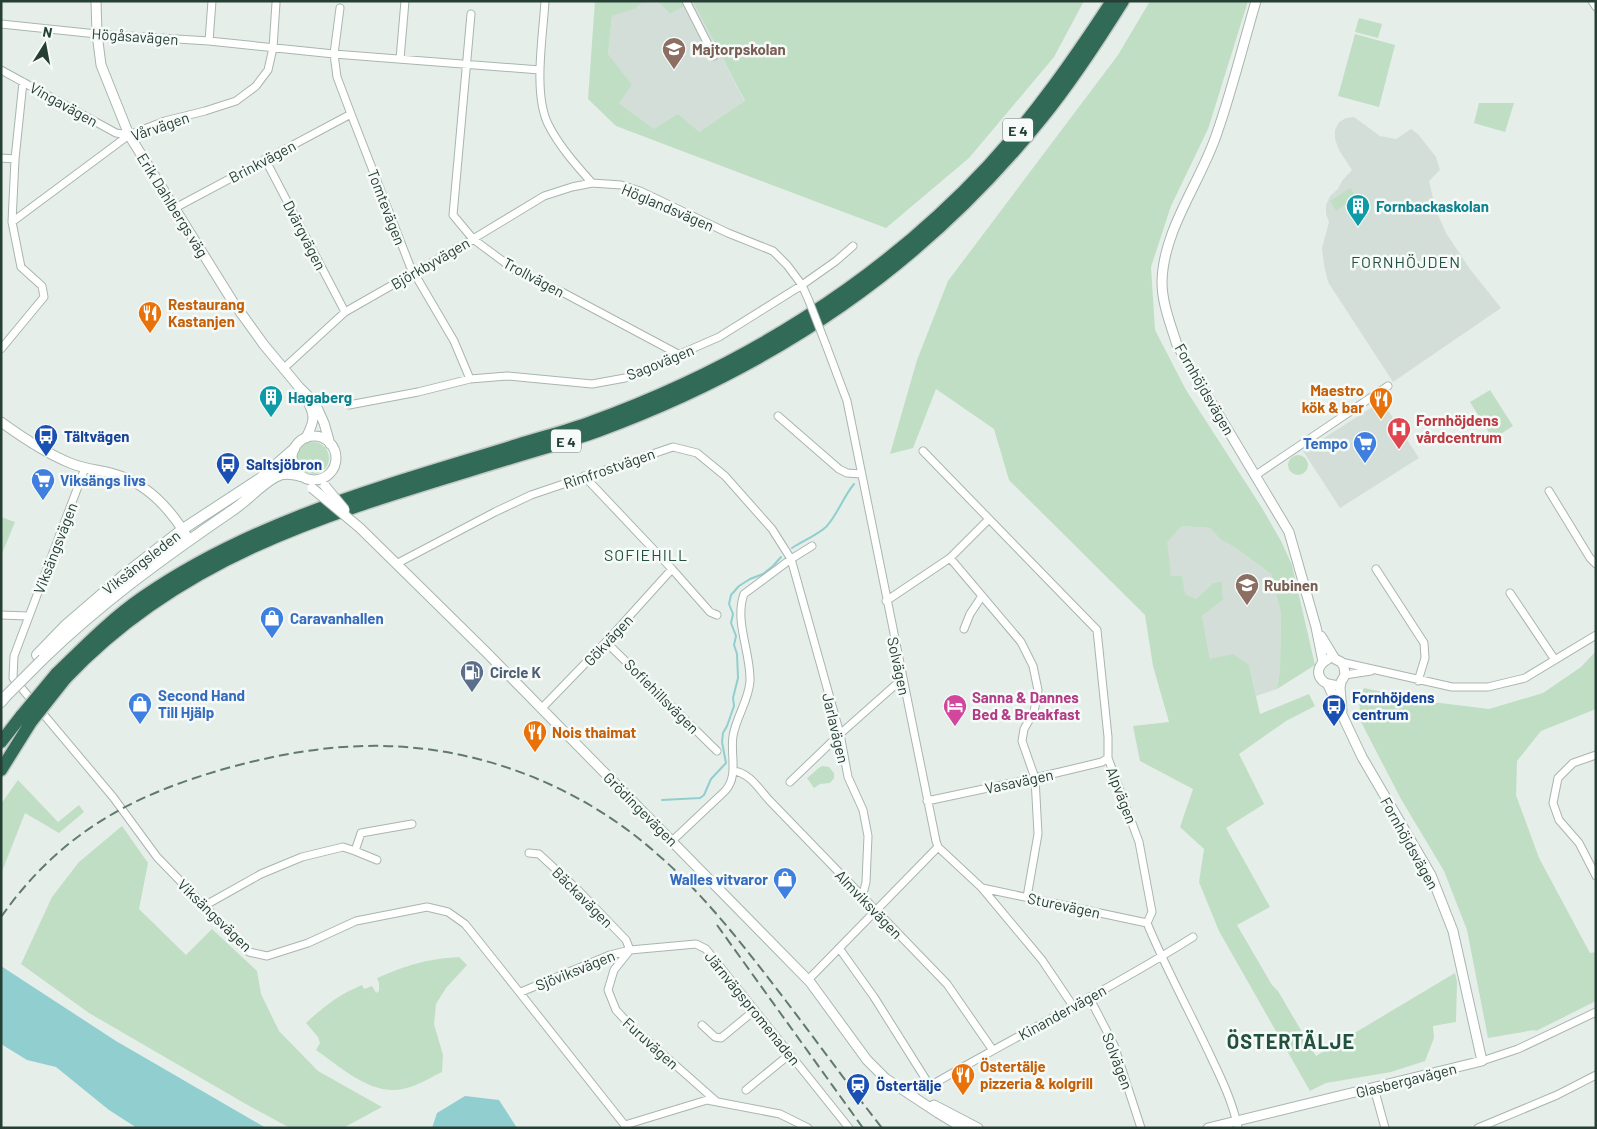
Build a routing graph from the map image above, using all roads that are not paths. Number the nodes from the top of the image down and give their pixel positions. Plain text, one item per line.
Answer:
1 (96, 1) edge
2 (212, 1) edge
3 (405, 1) edge
4 (545, 1) edge
5 (686, 1) edge
6 (1112, 1) edge
7 (1124, 1) edge
8 (1256, 1) edge
9 (1592, 1) edge
10 (276, 3) dead end
11 (1596, 7) edge
12 (340, 8) dead end
13 (471, 14) dead end
14 (1, 24) edge
15 (98, 34) junction
16 (209, 41) junction
17 (273, 48) junction
18 (334, 54) junction
19 (714, 56) dead end
20 (400, 59) junction
21 (467, 64) junction
22 (1, 70) edge
23 (540, 70) junction
24 (23, 82) junction
25 (350, 114) junction
26 (129, 135) junction
27 (1, 158) edge
28 (265, 158) junction
29 (15, 159) junction
30 (592, 183) junction
31 (175, 208) junction
32 (12, 222) junction
33 (473, 239) junction
34 (853, 246) dead end
35 (414, 273) junction
36 (802, 285) junction
37 (345, 312) junction
38 (1, 349) edge
39 (680, 355) junction
40 (283, 369) junction
41 (470, 379) junction
42 (1388, 386) dead end
43 (299, 387) junction
44 (349, 405) dead end
45 (778, 416) dead end
46 (1, 422) edge
47 (306, 438) junction
48 (330, 444) junction
49 (294, 448) junction
50 (923, 451) dead end
51 (85, 468) junction
52 (861, 474) junction
53 (1256, 475) junction
54 (326, 476) junction
55 (584, 476) junction
56 (303, 477) junction
57 (1549, 491) dead end
58 (989, 519) junction
59 (360, 528) junction
60 (183, 529) junction
61 (189, 540) junction
62 (812, 546) dead end
63 (950, 558) junction
64 (791, 559) junction
65 (396, 564) junction
66 (1596, 564) edge
67 (1376, 568) dead end
68 (672, 569) junction
69 (1510, 593) dead end
70 (982, 596) junction
71 (886, 601) junction
72 (1, 615) edge
73 (28, 616) junction
74 (717, 616) dead end
75 (1316, 627) junction
76 (964, 629) dead end
77 (1596, 635) edge
78 (606, 642) junction
79 (40, 657) junction
80 (1555, 660) junction
81 (1338, 661) junction
82 (1323, 662) junction
83 (1379, 670) junction
84 (61, 677) junction
85 (1343, 678) junction
86 (902, 679) junction
87 (1418, 681) junction
88 (1328, 685) junction
89 (4, 699) edge
90 (542, 708) junction
91 (27, 718) junction
92 (1343, 719) junction
93 (840, 734) junction
94 (1, 742) edge
95 (717, 751) dead end
96 (1596, 755) edge
97 (1108, 758) junction
98 (1, 770) edge
99 (733, 771) junction
100 (1036, 778) junction
101 (790, 782) dead end
102 (927, 801) junction
103 (412, 824) dead end
104 (672, 841) junction
105 (938, 847) junction
106 (354, 851) junction
107 (529, 853) dead end
108 (376, 860) dead end
109 (1596, 876) edge
110 (982, 888) junction
111 (1027, 897) junction
112 (862, 898) junction
113 (204, 906) junction
114 (875, 910) junction
115 (1147, 922) junction
116 (1193, 937) dead end
117 (839, 948) junction
118 (630, 950) junction
119 (1161, 957) junction
120 (808, 980) junction
121 (521, 992) junction
122 (1089, 997) junction
123 (1073, 1006) junction
124 (755, 1010) junction
125 (1596, 1012) edge
126 (702, 1025) dead end
127 (992, 1050) junction
128 (790, 1054) junction
129 (1482, 1061) junction
130 (1596, 1075) edge
131 (1374, 1088) junction
132 (746, 1090) dead end
133 (913, 1096) junction
134 (716, 1101) junction
135 (1238, 1124) edge
136 (626, 1126) edge
137 (808, 1128) edge
138 (849, 1128) edge
139 (963, 1128) edge
140 (978, 1128) edge
141 (1140, 1128) edge
142 (1208, 1128) edge
143 (1385, 1128) edge
144 (1478, 1128) edge

1 - 15 street, Erik Dahlbergs väg
2 - 16 street
3 - 20 street
4 - 23 street
5 - 19 street
6 - 84 highway, E 4
7 - 84 highway, E 4
8 - 53 street, Fornhöjdsvägen
9 - 11 street
10 - 17 street
12 - 18 street
13 - 21 street
14 - 15 street, Högåsavägen
15 - 16 street, Högåsavägen
15 - 26 street, Erik Dahlbergs väg
16 - 17 street, Högåsavägen
17 - 18 street, Högåsavägen
17 - 26 street, Vårvägen
18 - 20 street, Högåsavägen
18 - 25 street, Tomtevägen
20 - 21 street, Högåsavägen
21 - 23 street, Högåsavägen
21 - 33 street, Trollvägen
22 - 24 street, Vingavägen
23 - 30 street
24 - 26 street, Vingavägen
24 - 29 street
25 - 28 street, Brinkvägen
25 - 35 street, Tomtevägen
26 - 31 street, Erik Dahlbergs väg
26 - 32 street, Vårvägen
27 - 29 street
28 - 31 street, Brinkvägen
28 - 37 street, Dvärgvägen
29 - 32 street
30 - 33 street, Björkbyvägen
30 - 36 street, Höglandsvägen
31 - 40 street, Erik Dahlbergs väg
32 - 38 street
33 - 35 street, Björkbyvägen
33 - 39 street, Trollvägen
34 - 36 street, Sagovägen
35 - 37 street, Björkbyvägen
35 - 41 street, Tomtevägen
36 - 39 street, Sagovägen
36 - 52 street, Solvägen, bridge
37 - 40 street, Björkbyvägen
39 - 41 street, Sagovägen
40 - 43 street, Erik Dahlbergs väg
41 - 44 street, Sagovägen
42 - 53 street
43 - 47 street, Erik Dahlbergs väg
43 - 48 street, Erik Dahlbergs väg
45 - 52 street
46 - 51 street
47 - 48 street
47 - 49 street
48 - 54 street, Grödingevägen
49 - 56 street, Grödingevägen
49 - 60 main road, Viksängsleden
50 - 58 street, Alpvägen
51 - 60 street
51 - 73 street, Viksängsvägen
52 - 71 street, Solvägen
53 - 75 street, Fornhöjdsvägen
54 - 56 street
54 - 59 street, Grödingevägen, bridge
55 - 64 street, Rimfrostvägen
55 - 65 street, Rimfrostvägen
55 - 68 street
56 - 59 street, Grödingevägen, bridge
56 - 61 main road, Viksängsleden
57 - 66 street
58 - 63 street
58 - 97 street, Alpvägen
59 - 65 street, Grödingevägen
60 - 61 street
60 - 79 main road, Viksängsleden
61 - 79 main road, Viksängsleden
62 - 64 street
63 - 70 street
63 - 71 street
64 - 93 street, Jarlavägen
64 - 99 street
65 - 90 street, Grödingevägen
67 - 87 street
68 - 74 street
68 - 78 street, Gökvägen
69 - 80 street
70 - 76 street
70 - 100 street
71 - 86 street, Solvägen
72 - 73 street
73 - 113 street, Viksängsvägen
75 - 81 street, Fornhöjdsvägen
75 - 82 street, Fornhöjdsvägen
77 - 80 street
78 - 90 street, Gökvägen
78 - 95 street, Sofiehillsvägen
79 - 89 main road, Viksängsleden, bridge
80 - 87 street
81 - 82 street
81 - 83 street
81 - 85 street, Fornhöjdsvägen
82 - 88 street, Fornhöjdsvägen
83 - 85 street
83 - 87 street
84 - 91 highway, E 4, bridge
85 - 88 street
85 - 92 street, Fornhöjdsvägen
86 - 93 street
86 - 102 street, Solvägen
88 - 92 street, Fornhöjdsvägen
90 - 104 street, Grödingevägen
91 - 94 highway, E 4
91 - 98 highway, E 4
92 - 129 street, Fornhöjdsvägen
93 - 101 street
93 - 112 street, Jarlavägen
96 - 109 street
97 - 100 street, Vasavägen
97 - 115 street, Alpvägen
99 - 104 street
99 - 112 street, Almviksvägen
100 - 102 street, Vasavägen
100 - 111 street
102 - 105 street, Solvägen
103 - 106 street
104 - 120 street, Grödingevägen
105 - 110 street
105 - 114 street
106 - 108 street
106 - 113 street
107 - 118 street, Bäckavägen
110 - 111 street, Sturevägen
110 - 123 street
111 - 115 street, Sturevägen
112 - 114 street, Almviksvägen
113 - 121 street, Viksängsvägen
114 - 117 street
114 - 127 street, Almviksvägen
115 - 119 street, Alpvägen
116 - 119 street, Kinandervägen
117 - 120 street
117 - 127 street, Kinandervägen
118 - 121 street, Sjöviksvägen
118 - 124 street, Järnvägspromenaden
118 - 134 street, Furuvägen
119 - 122 street, Kinandervägen
119 - 135 street, Alpvägen
120 - 133 street, Grödingevägen
121 - 136 street, Viksängsvägen
122 - 123 street, Kinandervägen
122 - 141 street, Solvägen
123 - 127 street, Kinandervägen
124 - 126 street
124 - 128 street, Järnvägspromenaden
125 - 129 street, Glasbergavägen
128 - 132 street
128 - 138 street, Järnvägspromenaden
129 - 131 street, Glasbergavägen
130 - 144 street
131 - 135 street, Glasbergavägen
131 - 143 street
133 - 139 street, Grödingevägen
133 - 140 street, Grödingevägen
134 - 136 street
134 - 137 street
135 - 142 street, Glasbergavägen

